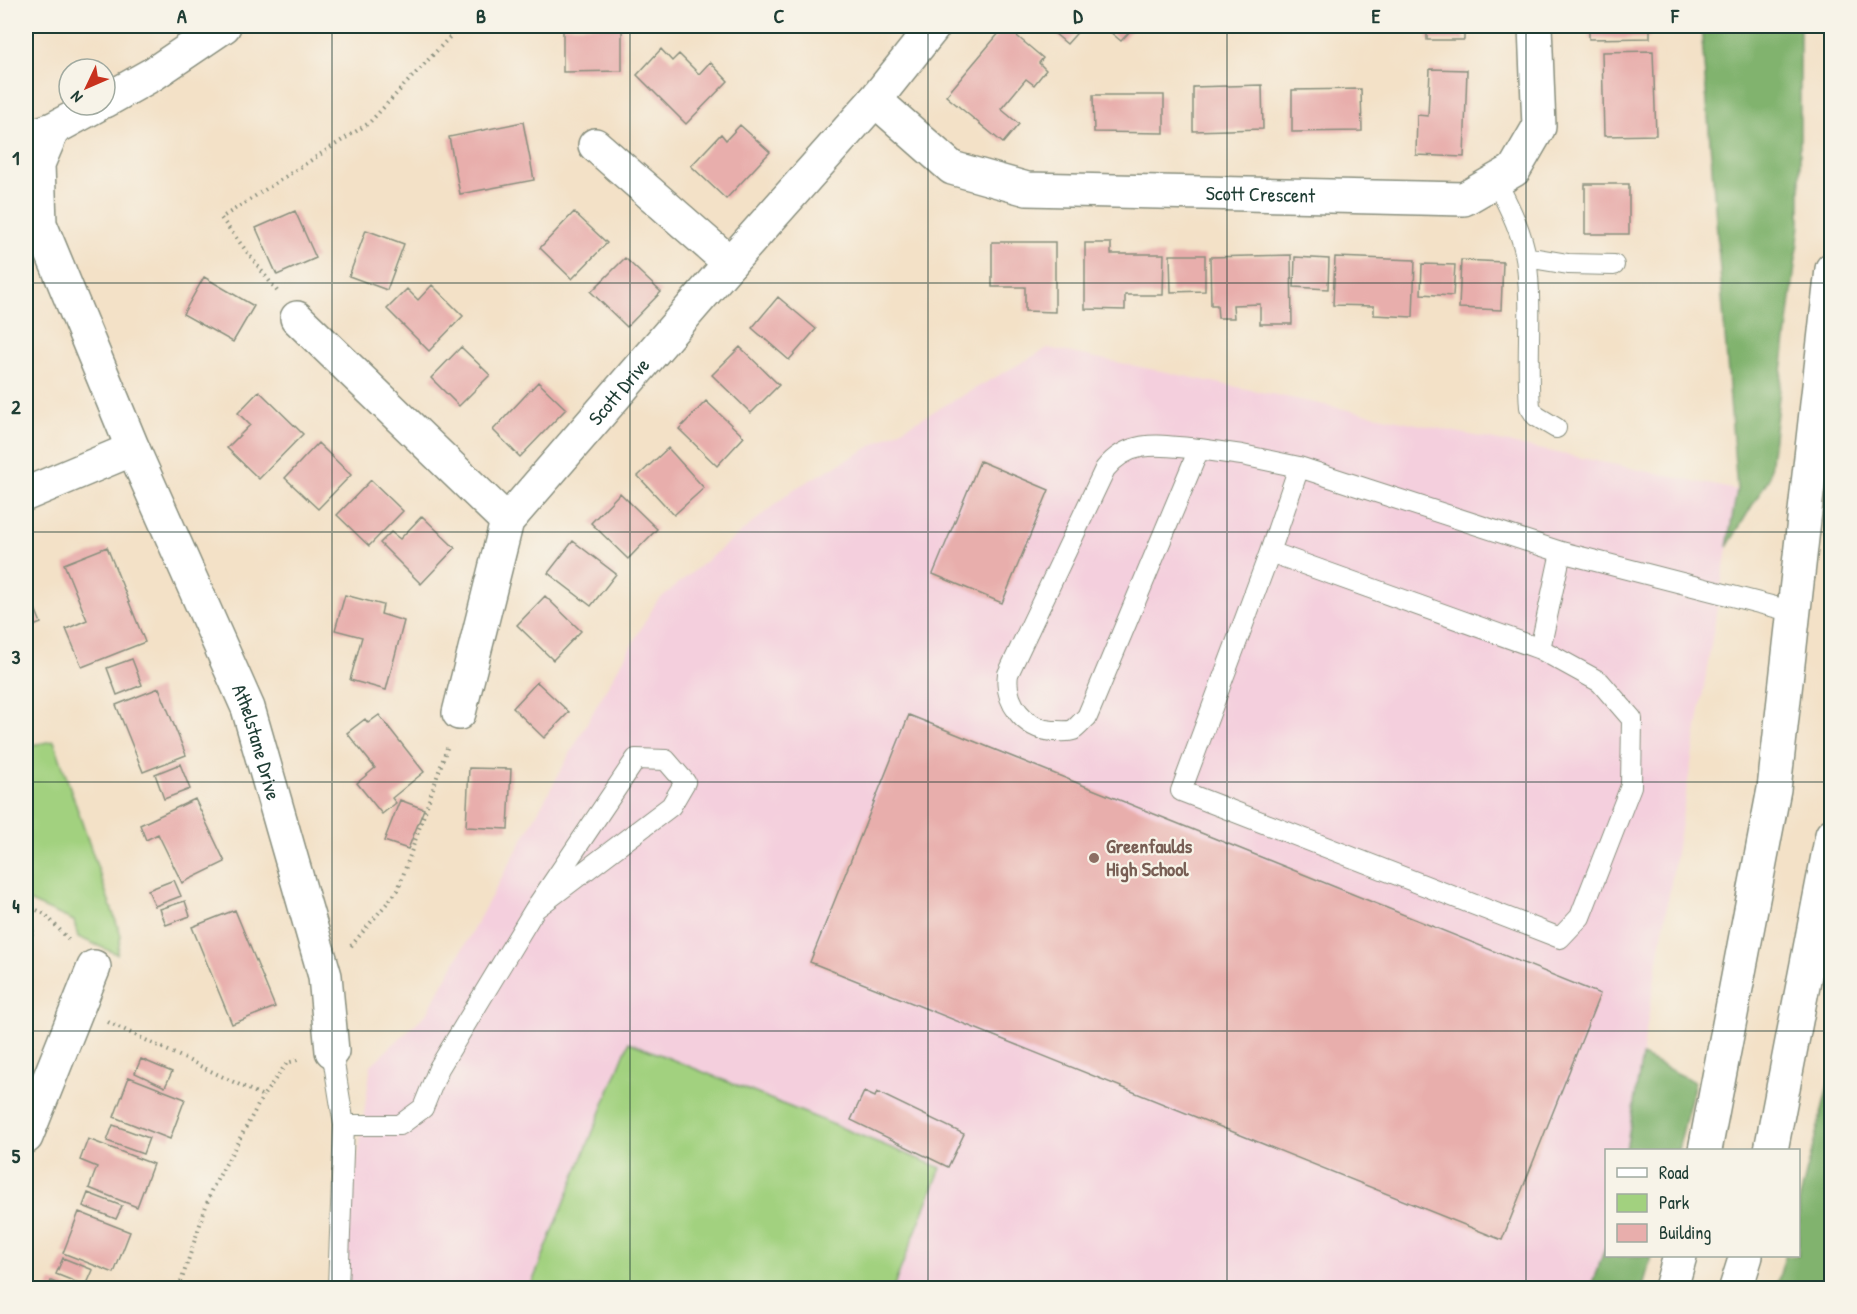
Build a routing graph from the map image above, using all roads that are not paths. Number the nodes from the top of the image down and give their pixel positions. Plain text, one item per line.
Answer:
1 (224, 26) edge
2 (934, 26) edge
3 (1535, 26) edge
4 (117, 94) edge
5 (875, 100) junction
6 (73, 117) edge
7 (39, 134) edge
8 (595, 145) dead end
9 (1496, 181) junction
10 (33, 219) edge
11 (1526, 257) junction
12 (730, 263) junction
13 (1614, 264) dead end
14 (1832, 269) edge
15 (297, 318) road end
16 (1556, 428) dead end
17 (133, 449) junction
18 (1199, 449) junction
19 (1299, 467) junction
20 (26, 494) edge
21 (507, 521) junction
22 (1270, 552) junction
23 (1561, 552) junction
24 (1794, 612) junction
25 (1540, 649) junction
26 (459, 713) road end
27 (1832, 836) edge
28 (535, 909) junction
29 (94, 967) road end
30 (332, 1051) joint
31 (344, 1125) junction
32 (26, 1137) edge
33 (1705, 1149) edge
34 (1771, 1149) edge
35 (1680, 1257) edge
36 (1746, 1257) edge
37 (338, 1288) edge
38 (1671, 1288) edge
39 (1736, 1288) edge

1 - 4 street
2 - 5 street, Scott Drive
3 - 9 street, Scott Crescent
5 - 9 street, Scott Crescent
5 - 12 street, Scott Drive
6 - 7 street
7 - 10 street, Athelstane Drive
8 - 12 street
9 - 11 lane
10 - 17 street, Athelstane Drive
11 - 13 lane
11 - 16 lane
12 - 21 street, Scott Drive
14 - 24 street
15 - 21 street
17 - 20 street
17 - 30 street, Athelstane Drive
18 - 18 lane
18 - 19 lane
19 - 22 lane
19 - 23 lane
21 - 26 street, Scott Drive
22 - 25 lane
22 - 25 lane
23 - 24 lane
23 - 25 lane
24 - 33 street
27 - 34 street
28 - 28 lane
28 - 31 lane
29 - 32 street
30 - 31 lane
31 - 37 lane
35 - 38 street
36 - 39 street

